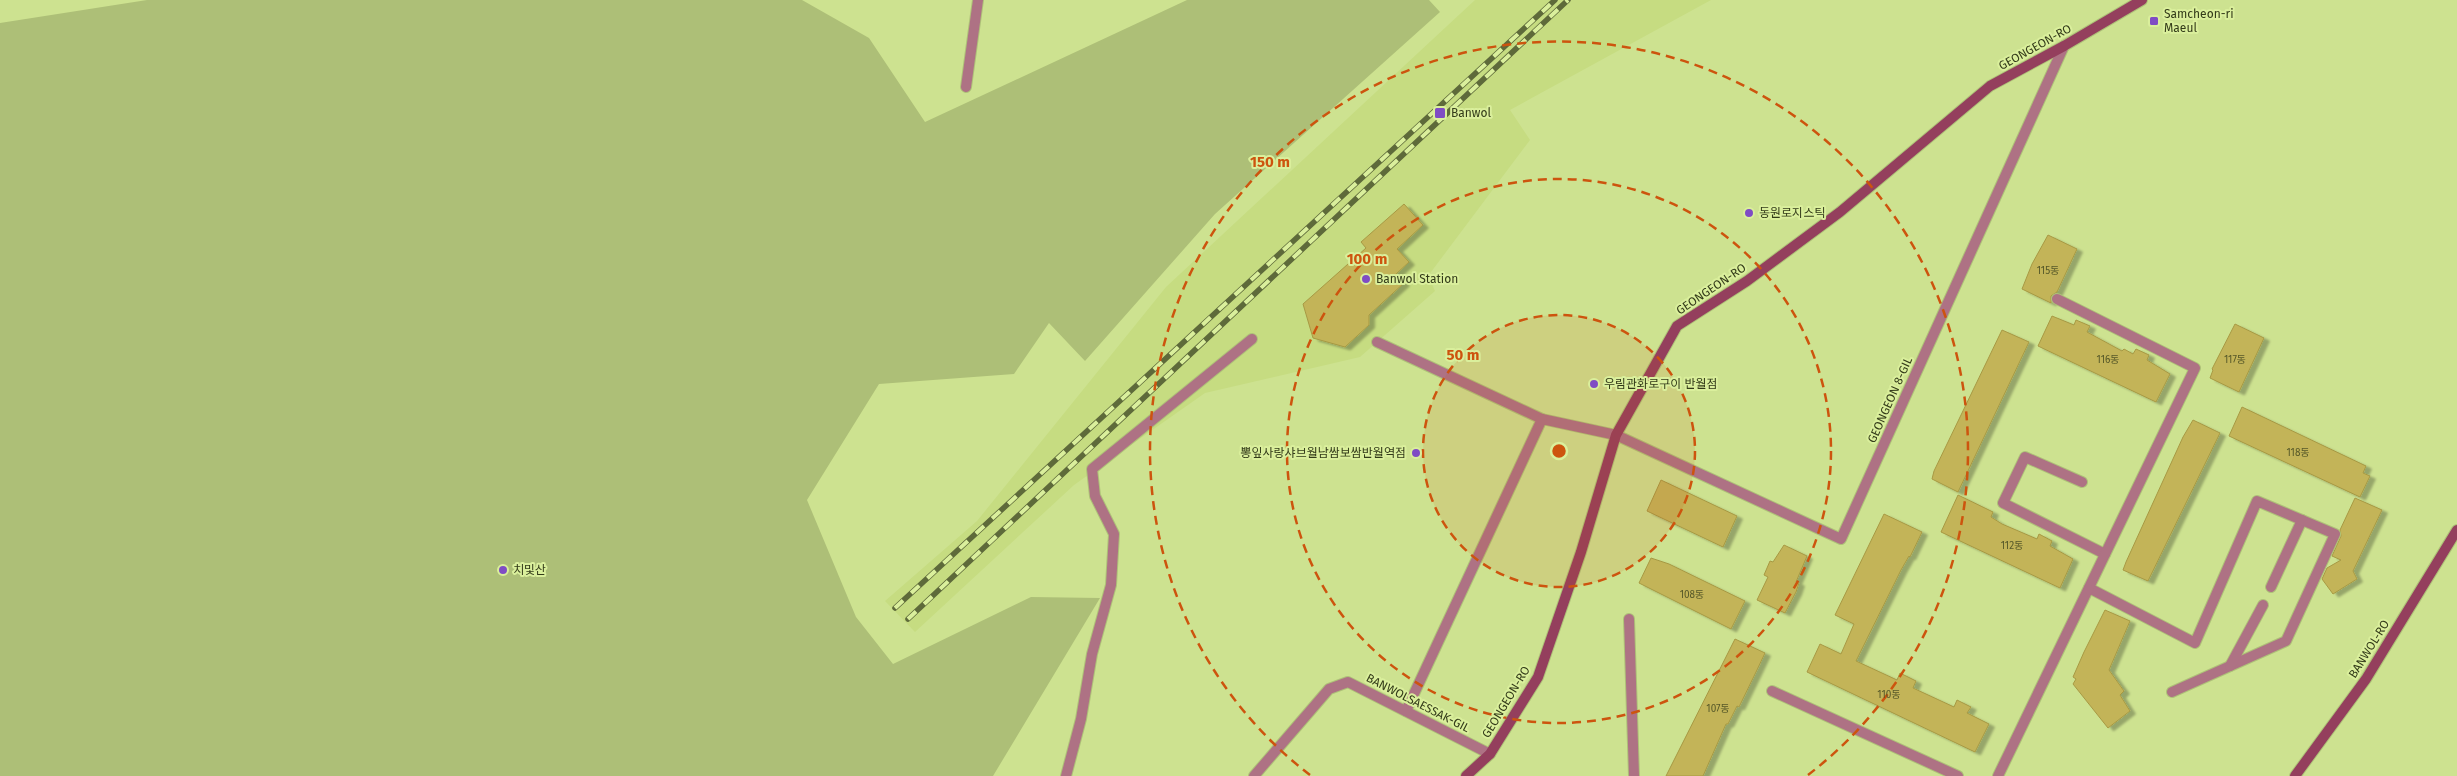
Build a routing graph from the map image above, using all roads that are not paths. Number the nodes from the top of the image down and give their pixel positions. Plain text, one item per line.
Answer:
1 (978, 0) edge
2 (2142, 0) edge
3 (2064, 46) junction
4 (966, 87) dead end
5 (2056, 299) dead end
6 (1252, 339) dead end
7 (1377, 342) dead end
8 (1542, 418) junction
9 (1616, 435) junction
10 (2082, 482) dead end
11 (2302, 520) junction
12 (2457, 530) edge
13 (2105, 554) junction
14 (2271, 587) dead end
15 (2089, 588) junction
16 (2263, 605) dead end
17 (1629, 618) dead end
18 (2230, 666) junction
19 (1772, 691) dead end
20 (2172, 692) dead end
21 (1406, 711) junction
22 (1490, 754) junction
23 (1066, 776) edge
24 (1254, 776) edge
25 (1466, 776) edge
26 (1634, 776) edge
27 (1958, 776) edge
28 (1998, 776) edge
29 (2295, 776) edge

1 - 4 street
2 - 3 street, GEONGEON-RO
3 - 9 street, GEONGEON-RO
3 - 9 street, GEONGEON 8-GIL
5 - 13 street
6 - 23 street
7 - 8 street
8 - 9 street
8 - 21 street
9 - 22 street, GEONGEON-RO
10 - 13 street
11 - 14 street
11 - 15 street
11 - 18 street
12 - 29 street, BANWOL-RO
13 - 15 street
15 - 28 street
16 - 18 street
17 - 26 street
18 - 20 street
19 - 27 street
21 - 22 street, BANWOLSAESSAK-GIL
21 - 24 street, BANWOLSAESSAK-GIL
22 - 25 street, GEONGEON-RO

